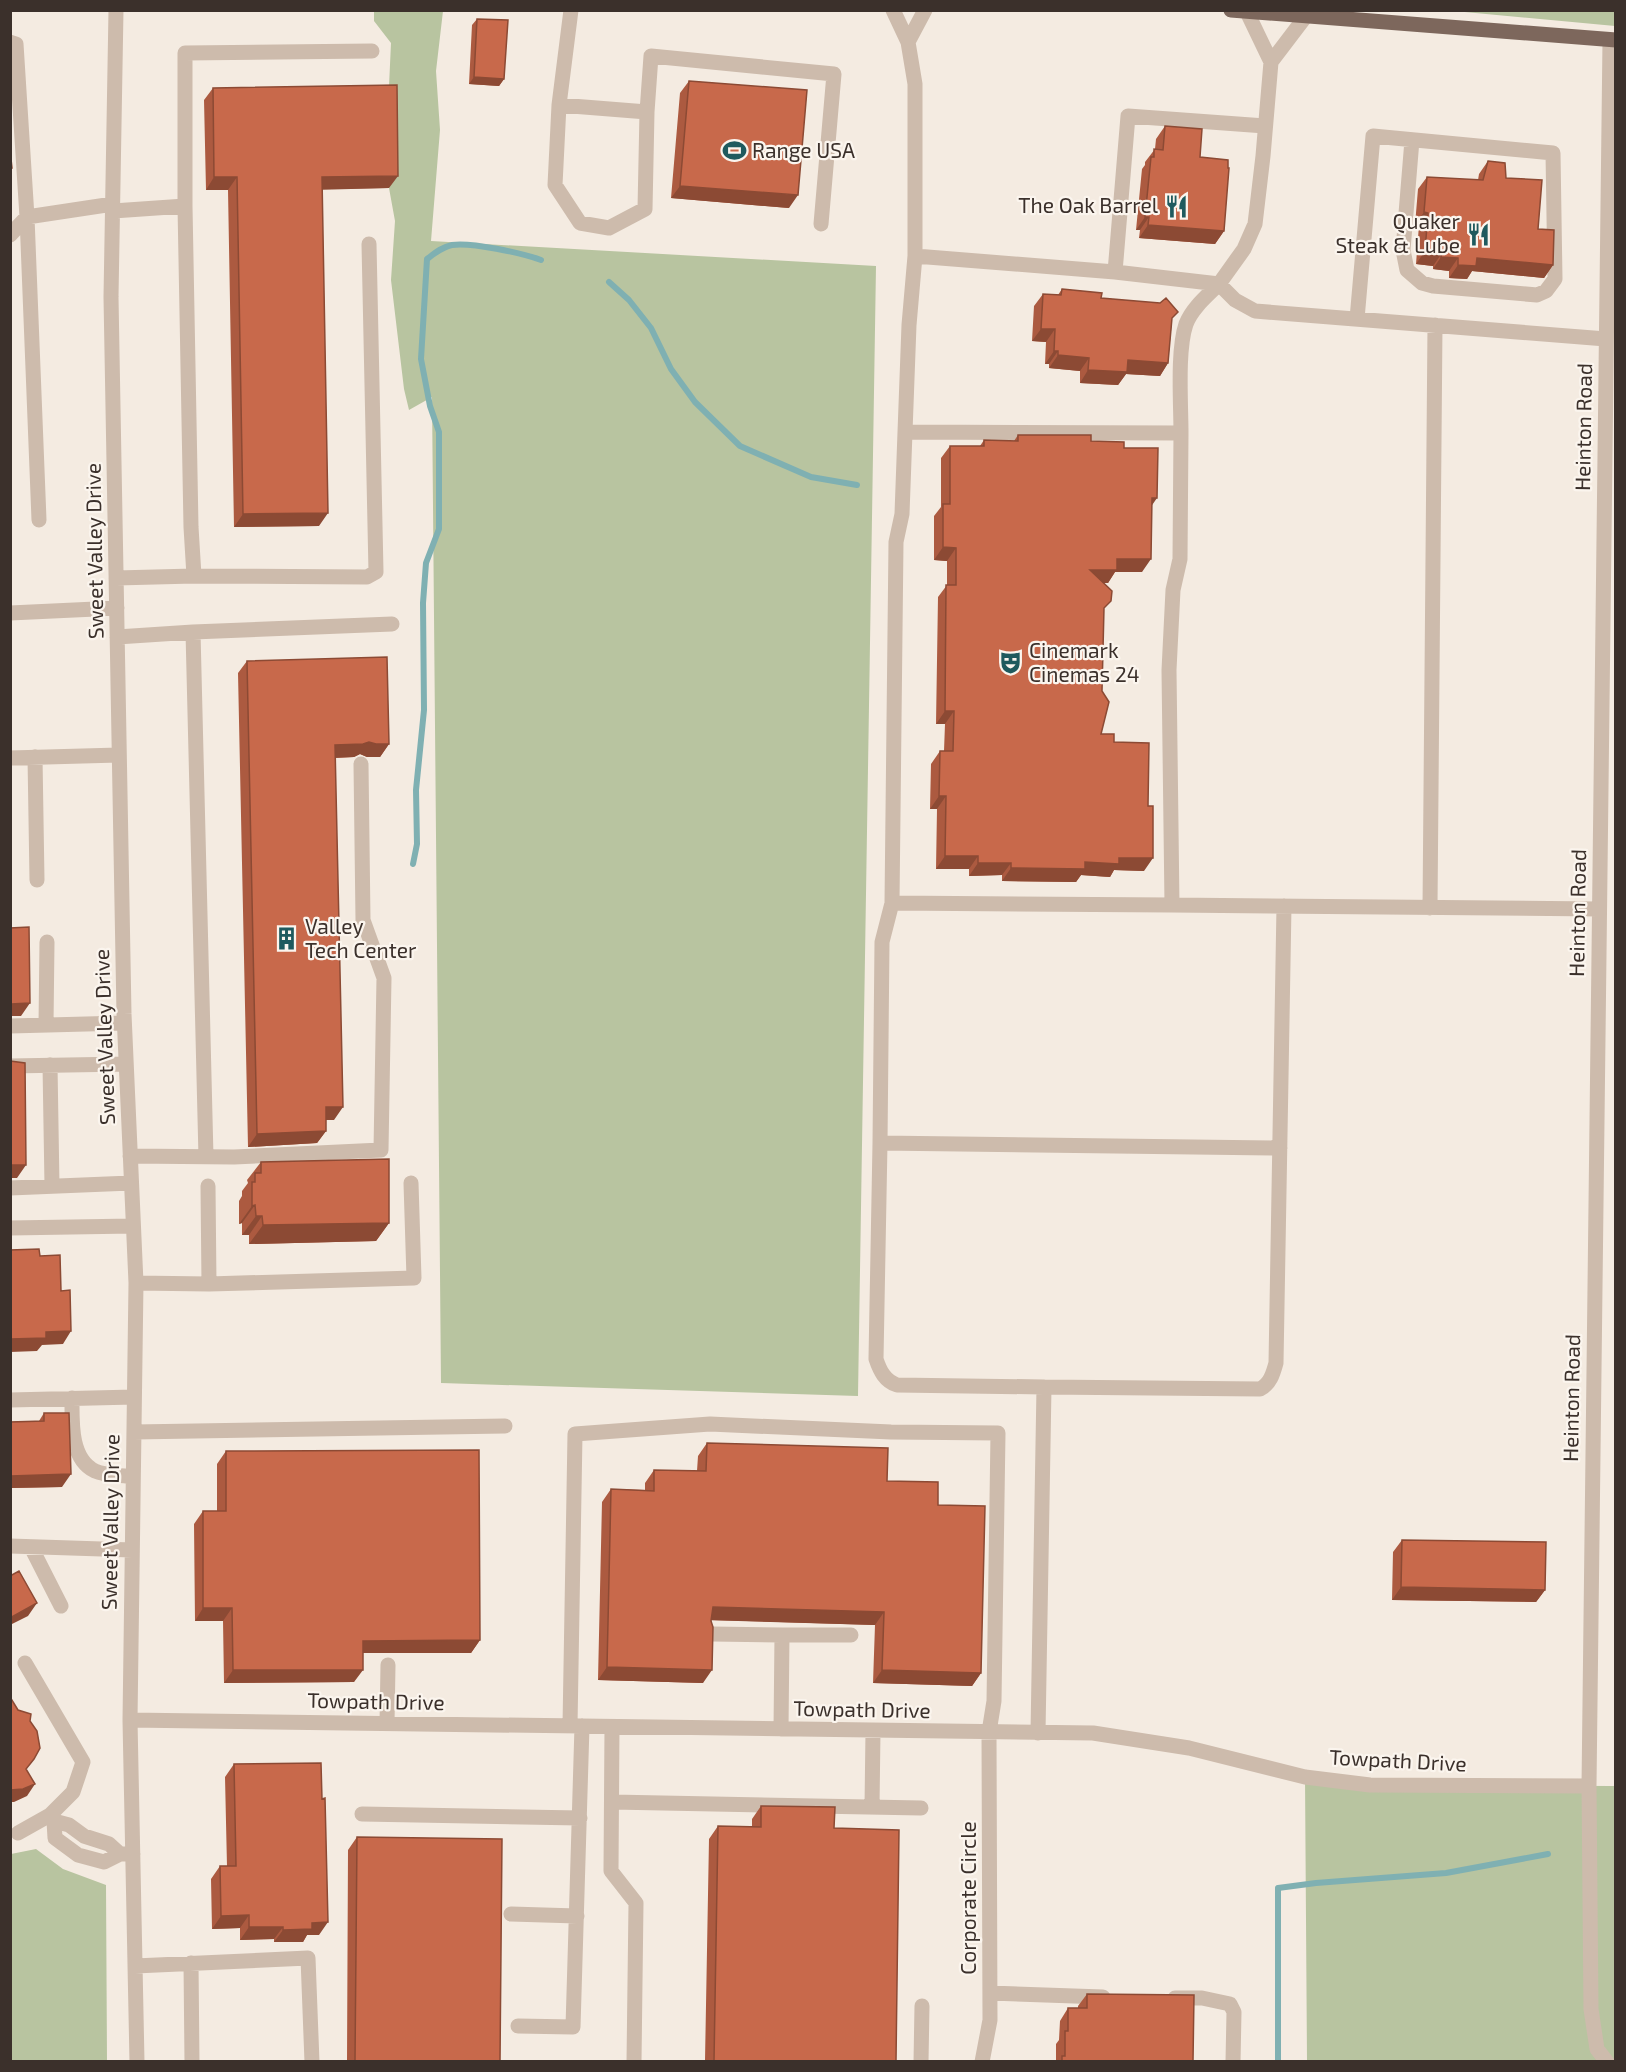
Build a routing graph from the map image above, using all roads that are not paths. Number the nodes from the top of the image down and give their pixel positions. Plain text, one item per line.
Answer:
1 (116, 10) edge
2 (571, 10) edge
3 (893, 10) edge
4 (925, 10) edge
5 (1231, 10) edge
6 (1247, 12) edge
7 (1306, 16) junction
8 (1613, 40) edge
9 (10, 42) edge
10 (908, 42) junction
11 (372, 51) dead end
12 (1270, 62) junction
13 (559, 105) junction
14 (647, 112) junction
15 (1265, 126) junction
16 (1412, 140) junction
17 (1612, 171) edge
18 (185, 206) junction
19 (113, 208) junction
20 (27, 217) junction
21 (822, 224) dead end
22 (10, 235) edge
23 (369, 244) dead end
24 (915, 256) junction
25 (1116, 272) junction
26 (1220, 284) junction
27 (1357, 319) junction
28 (1435, 325) junction
29 (1606, 339) junction
30 (905, 432) junction
31 (1181, 433) junction
32 (39, 520) dead end
33 (194, 576) junction
34 (116, 578) junction
35 (117, 608) junction
36 (10, 613) edge
37 (392, 624) dead end
38 (193, 632) junction
39 (117, 637) junction
40 (119, 755) junction
41 (35, 757) junction
42 (10, 758) edge
43 (361, 764) edge
44 (37, 880) dead end
45 (892, 903) junction
46 (1172, 906) junction
47 (1284, 906) junction
48 (1430, 908) junction
49 (1599, 909) junction
50 (47, 942) dead end
51 (124, 1023) junction
52 (46, 1025) junction
53 (10, 1026) edge
54 (126, 1064) junction
55 (50, 1065) junction
56 (10, 1066) edge
57 (880, 1143) junction
58 (1280, 1148) junction
59 (130, 1156) junction
60 (206, 1157) junction
61 (131, 1183) junction
62 (411, 1183) dead end
63 (52, 1186) junction
64 (208, 1186) dead end
65 (10, 1188) edge
66 (133, 1226) junction
67 (10, 1228) edge
68 (136, 1283) junction
69 (209, 1284) junction
70 (1044, 1387) junction
71 (134, 1397) junction
72 (72, 1398) junction
73 (10, 1400) edge
74 (505, 1426) dead end
75 (134, 1432) junction
76 (133, 1477) junction
77 (10, 1546) edge
78 (31, 1547) junction
79 (132, 1550) junction
80 (61, 1606) dead end
81 (712, 1634) edge
82 (782, 1635) junction
83 (851, 1635) dead end
84 (25, 1663) dead end
85 (388, 1665) dead end
86 (130, 1720) junction
87 (387, 1724) junction
88 (576, 1726) junction
89 (612, 1727) junction
90 (781, 1730) junction
91 (873, 1731) junction
92 (988, 1732) junction
93 (1038, 1733) junction
94 (1589, 1786) junction
95 (612, 1802) junction
96 (872, 1808) junction
97 (921, 1809) dead end
98 (362, 1814) dead end
99 (52, 1818) junction
100 (579, 1818) junction
101 (18, 1833) dead end
102 (126, 1854) junction
103 (512, 1914) dead end
104 (577, 1916) junction
105 (191, 1963) junction
106 (135, 1966) junction
107 (990, 1993) junction
108 (1117, 1997) edge
109 (1159, 1998) edge
110 (922, 2006) dead end
111 (518, 2026) dead end
112 (138, 2061) edge
113 (192, 2061) edge
114 (312, 2061) edge
115 (634, 2061) edge
116 (921, 2061) edge
117 (982, 2061) edge
118 (1233, 2061) edge
119 (1607, 2061) edge

1 - 19 street, Sweet Valley Drive
2 - 13 street
3 - 10 street
4 - 10 street
5 - 6 main road
6 - 7 main road
6 - 12 street
7 - 8 main road
7 - 12 street
8 - 17 street, Heinton Road
9 - 20 street
10 - 24 street
11 - 18 street
12 - 15 street
13 - 14 street
13 - 14 street
14 - 21 street
15 - 25 street
15 - 26 street
16 - 16 street
16 - 27 street
17 - 29 street, Heinton Road
18 - 19 street
18 - 33 street
19 - 20 street
19 - 34 street, Sweet Valley Drive
20 - 22 street
20 - 32 street
23 - 33 street
24 - 25 street
24 - 30 street
25 - 26 street
26 - 27 street
26 - 31 street
27 - 28 street
28 - 29 street
28 - 48 street
29 - 49 street, Heinton Road
30 - 31 street
30 - 45 street
31 - 46 street
33 - 34 street
34 - 35 street, Sweet Valley Drive
35 - 36 street
35 - 39 street, Sweet Valley Drive
37 - 38 street
38 - 39 street
38 - 60 street
39 - 40 street, Sweet Valley Drive
40 - 41 street
40 - 51 street, Sweet Valley Drive
41 - 42 street
41 - 44 street
43 - 60 street
45 - 46 street
45 - 57 street
46 - 47 street
47 - 48 street
47 - 58 street
48 - 49 street
49 - 94 street, Heinton Road
50 - 52 street
51 - 52 street
51 - 54 street, Sweet Valley Drive
52 - 53 street
54 - 55 street
54 - 59 street, Sweet Valley Drive
55 - 56 street
55 - 63 street
57 - 58 street
57 - 70 street
58 - 70 street
59 - 60 street
59 - 61 street, Sweet Valley Drive
61 - 63 street
61 - 66 street, Sweet Valley Drive
62 - 69 street
63 - 65 street
64 - 69 street
66 - 67 street
66 - 68 street, Sweet Valley Drive
68 - 69 street
68 - 71 street, Sweet Valley Drive
70 - 93 street
71 - 72 street
71 - 75 street, Sweet Valley Drive
72 - 73 street
72 - 76 street
74 - 75 street
75 - 76 street, Sweet Valley Drive
76 - 79 street, Sweet Valley Drive
77 - 78 street
78 - 79 street
78 - 80 street
79 - 86 street, Sweet Valley Drive
81 - 82 street
82 - 83 street
82 - 90 street
84 - 99 street
85 - 87 street
86 - 87 street, Towpath Drive
86 - 102 street, Sweet Valley Drive
87 - 88 street, Towpath Drive
88 - 89 street, Towpath Drive
88 - 92 street, Corporate Circle
88 - 100 street
89 - 90 street, Towpath Drive
89 - 95 street
90 - 91 street, Towpath Drive
91 - 92 street, Towpath Drive
91 - 96 street
92 - 93 street, Towpath Drive
92 - 107 street, Corporate Circle
93 - 94 street, Towpath Drive
94 - 119 street, Heinton Road
95 - 96 street
95 - 115 street
96 - 97 street
98 - 100 street
99 - 101 street
99 - 102 street
100 - 104 street
102 - 106 street, Sweet Valley Drive
103 - 104 street
104 - 111 street
105 - 106 street
105 - 113 street
105 - 114 street
106 - 112 street, Sweet Valley Drive
107 - 108 street
107 - 117 street, Corporate Circle
109 - 118 street
110 - 116 street

